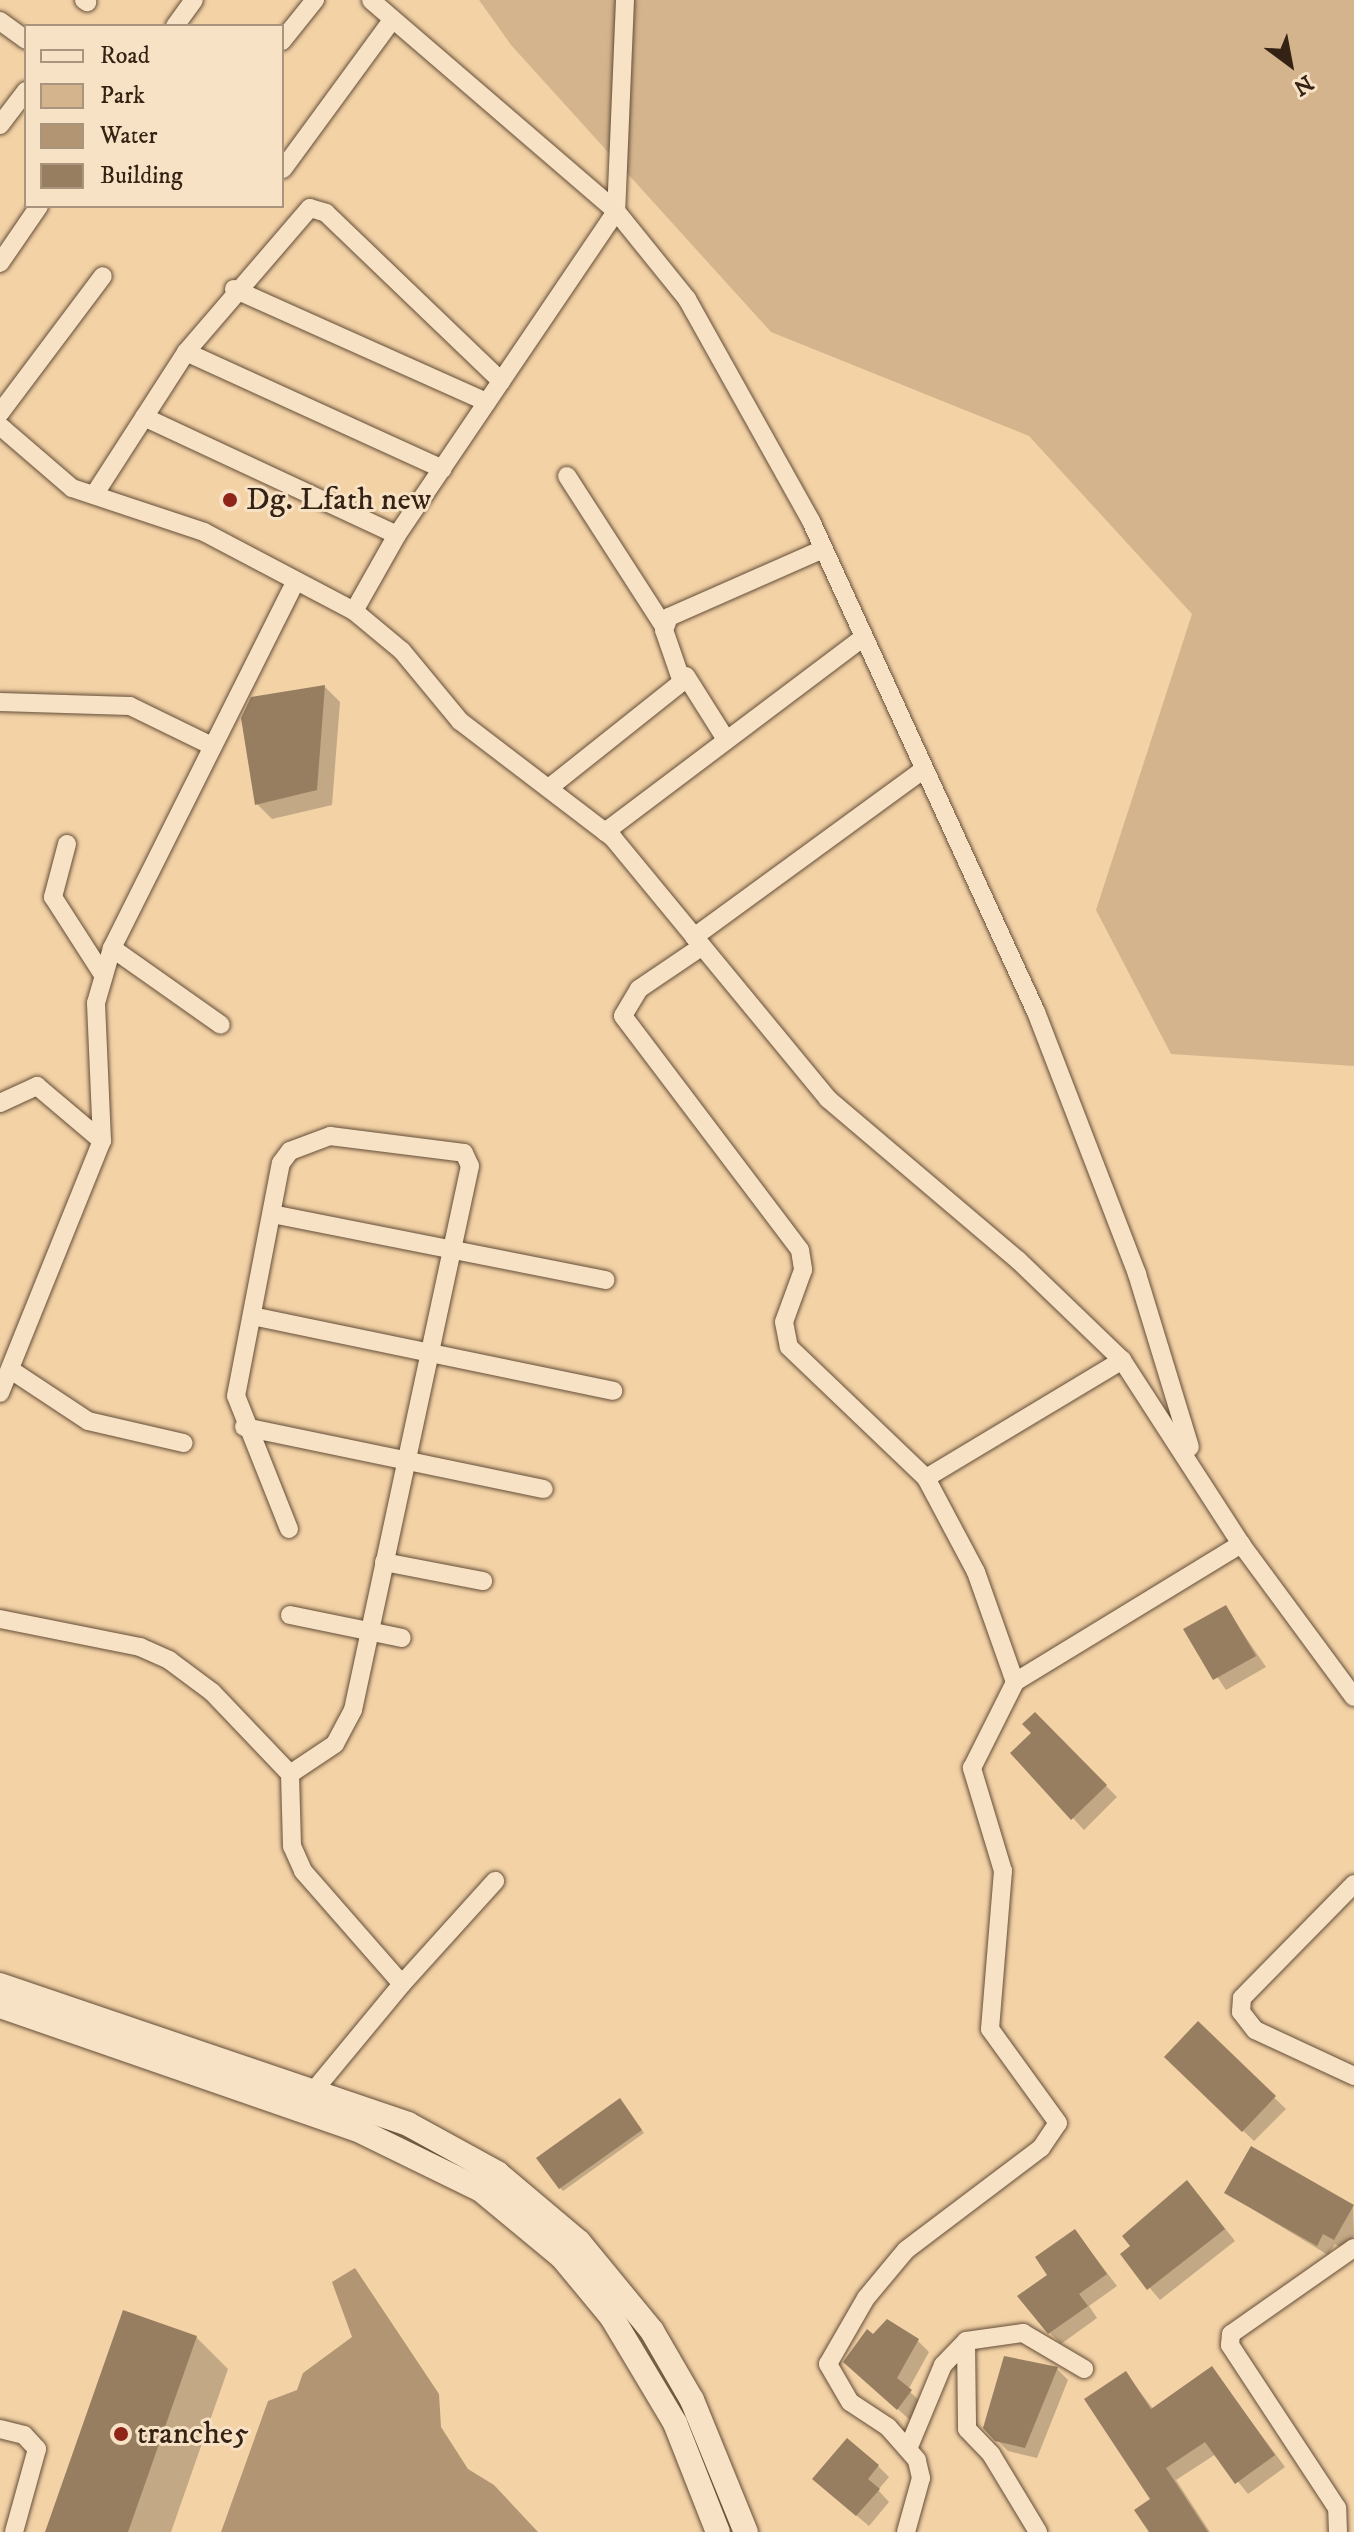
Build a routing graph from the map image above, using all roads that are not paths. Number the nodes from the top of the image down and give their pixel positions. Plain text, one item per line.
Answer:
1 (194, 0) edge
2 (315, 0) edge
3 (371, 0) edge
4 (625, 0) edge
5 (392, 20) junction
6 (0, 21) edge
7 (176, 24) edge
8 (24, 39) edge
9 (284, 39) edge
10 (24, 94) edge
11 (0, 125) edge
12 (284, 168) edge
13 (38, 208) edge
14 (616, 211) junction
15 (0, 263) edge
16 (103, 276) dead end
17 (234, 289) junction
18 (186, 352) junction
19 (501, 381) junction
20 (487, 402) junction
21 (0, 413) edge
22 (144, 417) junction
23 (0, 426) edge
24 (443, 469) junction
25 (567, 476) dead end
26 (94, 495) junction
27 (397, 535) junction
28 (823, 549) junction
29 (295, 583) junction
30 (354, 611) junction
31 (663, 625) junction
32 (861, 639) junction
33 (686, 676) junction
34 (0, 702) edge
35 (725, 738) junction
36 (210, 745) junction
37 (922, 771) junction
38 (550, 787) junction
39 (605, 832) junction
40 (67, 844) dead end
41 (697, 942) junction
42 (112, 948) junction
43 (103, 975) junction
44 (221, 1025) dead end
45 (0, 1103) edge
46 (102, 1141) junction
47 (272, 1214) junction
48 (450, 1253) junction
49 (606, 1280) dead end
50 (252, 1316) junction
51 (428, 1356) junction
52 (1122, 1360) junction
53 (11, 1370) junction
54 (613, 1391) dead end
55 (0, 1393) edge
56 (244, 1427) junction
57 (183, 1443) dead end
58 (405, 1455) junction
59 (1198, 1473) junction
60 (926, 1478) junction
61 (544, 1489) dead end
62 (289, 1529) dead end
63 (1241, 1544) junction
64 (384, 1562) junction
65 (483, 1581) dead end
66 (290, 1615) dead end
67 (0, 1619) edge
68 (369, 1634) junction
69 (402, 1638) dead end
70 (1015, 1682) junction
71 (1354, 1697) edge
72 (290, 1774) junction
73 (495, 1881) dead end
74 (1354, 1884) edge
75 (402, 1984) junction
76 (0, 1985) edge
77 (0, 2006) edge
78 (1354, 2076) edge
79 (315, 2089) junction
80 (1354, 2248) edge
81 (966, 2341) junction
82 (1084, 2369) dead end
83 (0, 2429) edge
84 (908, 2449) junction
85 (14, 2532) edge
86 (718, 2532) edge
87 (746, 2532) edge
88 (906, 2532) edge
89 (1038, 2532) edge
90 (1338, 2532) edge

1 - 7 street
2 - 9 street
3 - 5 street
4 - 14 street
5 - 12 street
5 - 14 street
6 - 8 street
10 - 11 street
13 - 15 street
14 - 19 street
14 - 28 street
16 - 21 street
17 - 18 street
17 - 19 street
17 - 20 street
18 - 22 street
18 - 24 street
19 - 20 street
20 - 24 street
22 - 26 street
22 - 27 street
23 - 26 street
24 - 27 street
25 - 31 street
26 - 29 street
27 - 30 street
28 - 31 street
28 - 32 street
29 - 30 street
29 - 36 street
30 - 38 street
31 - 33 street
32 - 35 street
32 - 37 street
33 - 35 street
33 - 38 street
34 - 36 street
35 - 39 street
36 - 42 street
37 - 41 street
37 - 59 street
38 - 39 street
39 - 41 street
40 - 43 street
41 - 52 street
41 - 60 street
42 - 43 street
42 - 44 street
43 - 46 street
45 - 46 street
46 - 53 street
47 - 48 street
47 - 48 street
47 - 50 street
48 - 49 street
48 - 51 street
50 - 51 street
50 - 56 street
51 - 54 street
51 - 58 street
52 - 59 street
52 - 60 street
53 - 55 street
53 - 57 street
56 - 58 street
56 - 62 street
58 - 61 street
58 - 64 street
59 - 63 street
60 - 70 street
63 - 70 street
63 - 71 street
64 - 65 street
64 - 68 street
66 - 68 street
67 - 72 street
68 - 69 street
68 - 72 street
70 - 84 street
72 - 75 street
73 - 75 street
74 - 78 street
75 - 79 street
76 - 79 main road
77 - 86 main road
79 - 87 main road
80 - 90 street
81 - 82 street
81 - 84 street
81 - 89 street
83 - 85 street
84 - 88 street

